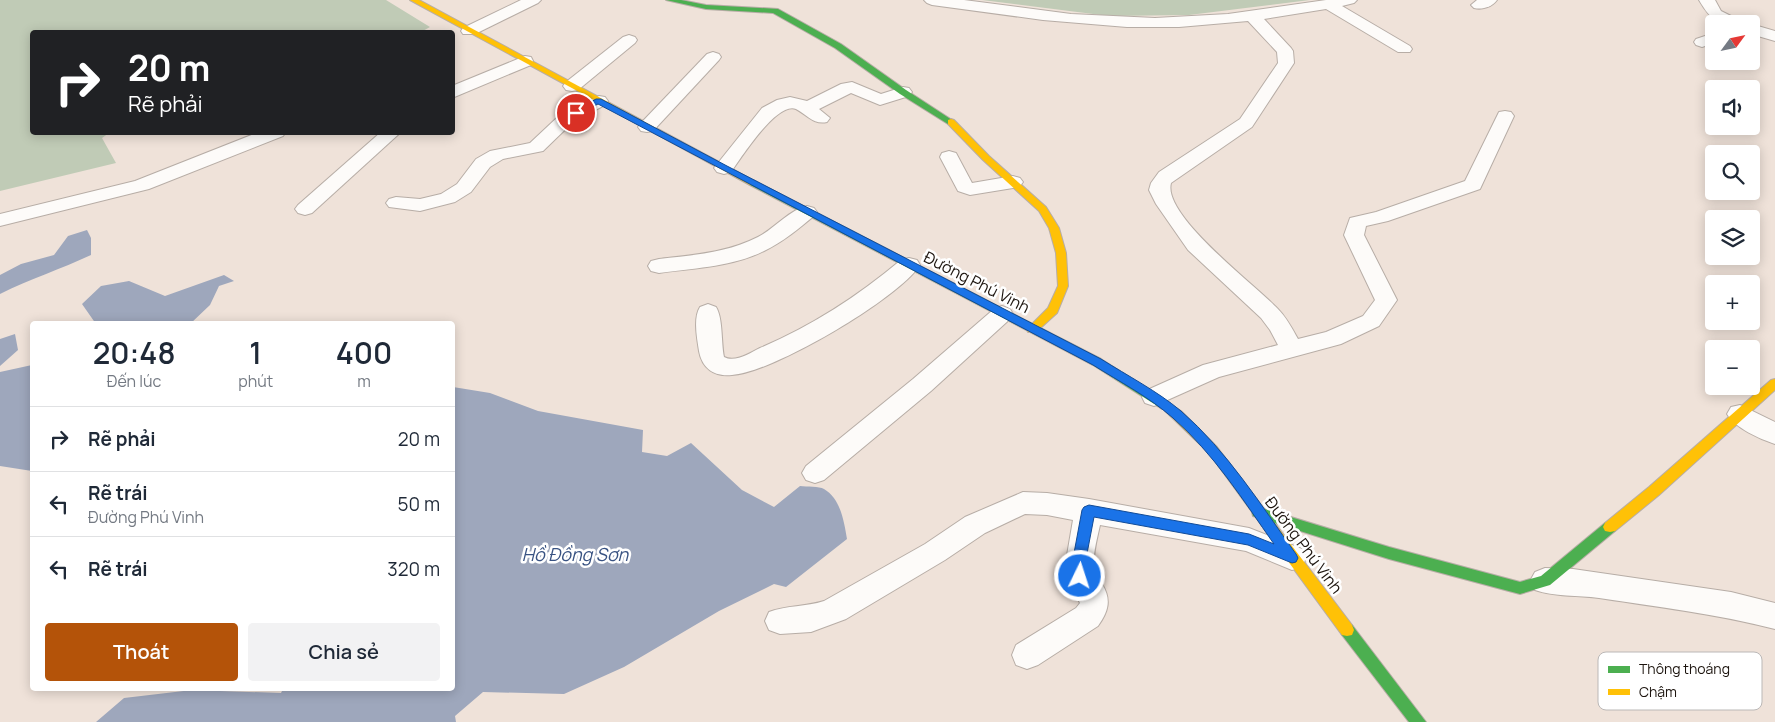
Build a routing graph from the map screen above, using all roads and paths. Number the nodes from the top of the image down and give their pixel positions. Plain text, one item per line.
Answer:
1 (414, 0) edge
2 (533, 0) edge
3 (670, 0) edge
4 (932, 0) edge
5 (1349, 0) edge
6 (1707, 0) edge
7 (1328, 4) junction
8 (1251, 15) junction
9 (1717, 15) edge
10 (469, 31) junction
11 (1760, 32) edge
12 (1775, 36) edge
13 (629, 40) dead end
14 (1404, 49) dead end
15 (713, 57) dead end
16 (525, 61) junction
17 (572, 86) junction
18 (455, 92) edge
19 (903, 92) junction
20 (598, 101) junction
21 (1506, 116) dead end
22 (647, 127) junction
23 (269, 135) edge
24 (389, 135) edge
25 (949, 157) dead end
26 (724, 168) junction
27 (1013, 182) junction
28 (396, 203) dead end
29 (305, 208) dead end
30 (807, 212) junction
31 (0, 220) edge
32 (909, 265) junction
33 (659, 266) dead end
34 (708, 312) dead end
35 (1002, 314) junction
36 (1032, 329) junction
37 (1292, 349) junction
38 (1775, 383) edge
39 (1154, 397) junction
40 (1740, 414) junction
41 (1775, 434) edge
42 (815, 474) dead end
43 (1089, 510) junction
44 (1258, 512) junction
45 (1292, 558) junction
46 (1545, 581) junction
47 (1775, 616) edge
48 (780, 622) dead end
49 (1027, 655) dead end
50 (1418, 722) edge

1 - 10 street, Đường Phú Vinh
2 - 10 street
3 - 19 street
4 - 8 street
5 - 7 street
6 - 9 street
7 - 8 street
7 - 14 street
8 - 37 street
10 - 16 street, Đường Phú Vinh
11 - 12 street
13 - 17 street
15 - 22 street
16 - 17 street, Đường Phú Vinh
16 - 18 street
17 - 20 street, Đường Phú Vinh
19 - 26 street
19 - 27 street
20 - 22 street, Đường Phú Vinh
20 - 28 street
21 - 37 street
22 - 26 street, Đường Phú Vinh
23 - 31 street
24 - 29 street
25 - 27 street
26 - 30 street, Đường Phú Vinh
27 - 36 street
30 - 32 street, Đường Phú Vinh
30 - 33 street
32 - 34 street
32 - 35 street, Đường Phú Vinh
35 - 36 street, Đường Phú Vinh
35 - 42 street
36 - 39 street, Đường Phú Vinh
37 - 39 street
38 - 40 street
39 - 44 street, Đường Phú Vinh
40 - 41 street
40 - 46 street
43 - 45 street
43 - 48 street
43 - 49 street
44 - 45 street, Đường Phú Vinh
44 - 46 street
45 - 50 street, Đường Phú Vinh
46 - 47 street

